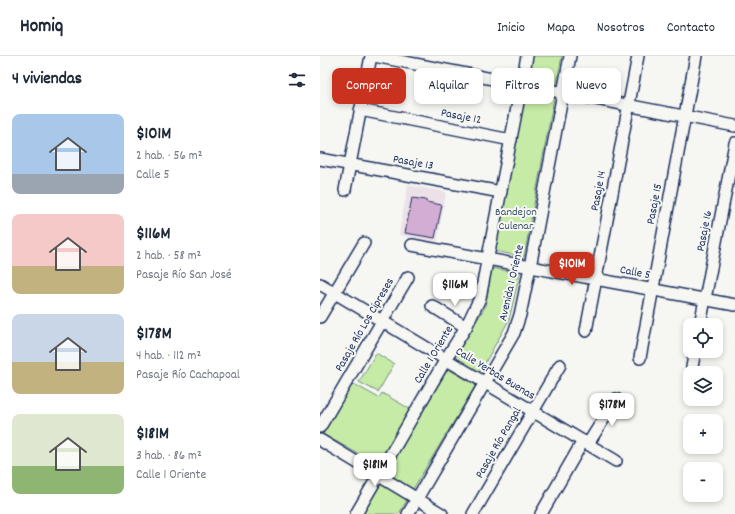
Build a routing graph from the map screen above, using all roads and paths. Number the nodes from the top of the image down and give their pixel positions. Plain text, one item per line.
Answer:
1 (370, 56) edge
2 (374, 56) edge
3 (527, 56) edge
4 (570, 56) edge
5 (638, 56) edge
6 (696, 56) edge
7 (525, 68) edge
8 (568, 68) edge
9 (491, 79) edge
10 (562, 98) edge
11 (518, 104) edge
12 (619, 104) edge
13 (629, 106) junction
14 (360, 110) junction
15 (685, 117) junction
16 (735, 126) edge
17 (511, 140) junction
18 (735, 143) edge
19 (320, 159) edge
20 (350, 164) junction
21 (345, 190) dead end
22 (501, 192) junction
23 (364, 242) dead end
24 (412, 245) dead end
25 (488, 259) junction
26 (530, 267) junction
27 (408, 277) dead end
28 (596, 279) junction
29 (320, 284) edge
30 (653, 290) junction
31 (334, 293) junction
32 (705, 299) junction
33 (735, 305) edge
34 (432, 306) dead end
35 (320, 317) edge
36 (701, 318) edge
37 (382, 321) junction
38 (466, 327) junction
39 (586, 331) dead end
40 (640, 358) dead end
41 (446, 359) junction
42 (560, 365) dead end
43 (484, 382) junction
44 (616, 398) dead end
45 (533, 411) junction
46 (320, 427) edge
47 (320, 440) edge
48 (586, 443) junction
49 (616, 461) dead end
50 (378, 475) junction
51 (417, 498) junction
52 (356, 514) edge
53 (408, 514) edge
54 (442, 514) edge
55 (473, 514) edge
56 (541, 514) edge

1 - 14 street
2 - 9 street
3 - 7 street, Calle 1 Oriente
4 - 8 street, Avenida 1 Oriente
5 - 13 street, Pasaje 14
6 - 15 street, Pasaje 15
10 - 26 street, Avenida 1 Oriente
11 - 17 street, Calle 1 Oriente
12 - 13 street
13 - 15 street
13 - 28 street, Pasaje 14
14 - 17 street, Pasaje 12
14 - 20 street
15 - 16 street
15 - 30 street, Pasaje 15
17 - 22 street, Calle 1 Oriente
18 - 32 street, Pasaje 16
19 - 20 street, Pasaje 13
20 - 21 street
20 - 22 street, Pasaje 13
22 - 25 street, Calle 1 Oriente
23 - 31 street
24 - 25 street, Calle 5
25 - 26 street, Calle 5
25 - 38 street, Calle 1 Oriente
26 - 28 street, Calle 5
26 - 43 street, Avenida 1 Oriente
27 - 37 street, Pasaje Río Los Cipreses
28 - 30 street, Calle 5
28 - 39 street, Pasaje 14
29 - 31 street, Calle Yerbas Buenas
30 - 32 street, Calle 5
30 - 40 street, Pasaje 15
31 - 35 street
31 - 37 street, Calle Yerbas Buenas
32 - 33 street, Calle 5
32 - 36 street, Pasaje 16
34 - 38 street
37 - 41 street, Calle Yerbas Buenas
37 - 46 street, Pasaje Río Los Cipreses
38 - 41 street, Calle 1 Oriente
41 - 43 street, Calle Yerbas Buenas
41 - 50 street, Calle 1 Oriente
42 - 45 street, Pasaje Río Pangal
43 - 45 street, Calle Yerbas Buenas
43 - 51 street, Avenida 1 Oriente
44 - 48 street
45 - 48 street, Calle Yerbas Buenas
45 - 55 street, Pasaje Río Pangal
47 - 50 street
48 - 49 street, Calle Yerbas Buenas
48 - 56 street
50 - 51 street
50 - 52 street, Calle 1 Oriente
51 - 53 street, Avenida 1 Oriente
51 - 54 street

